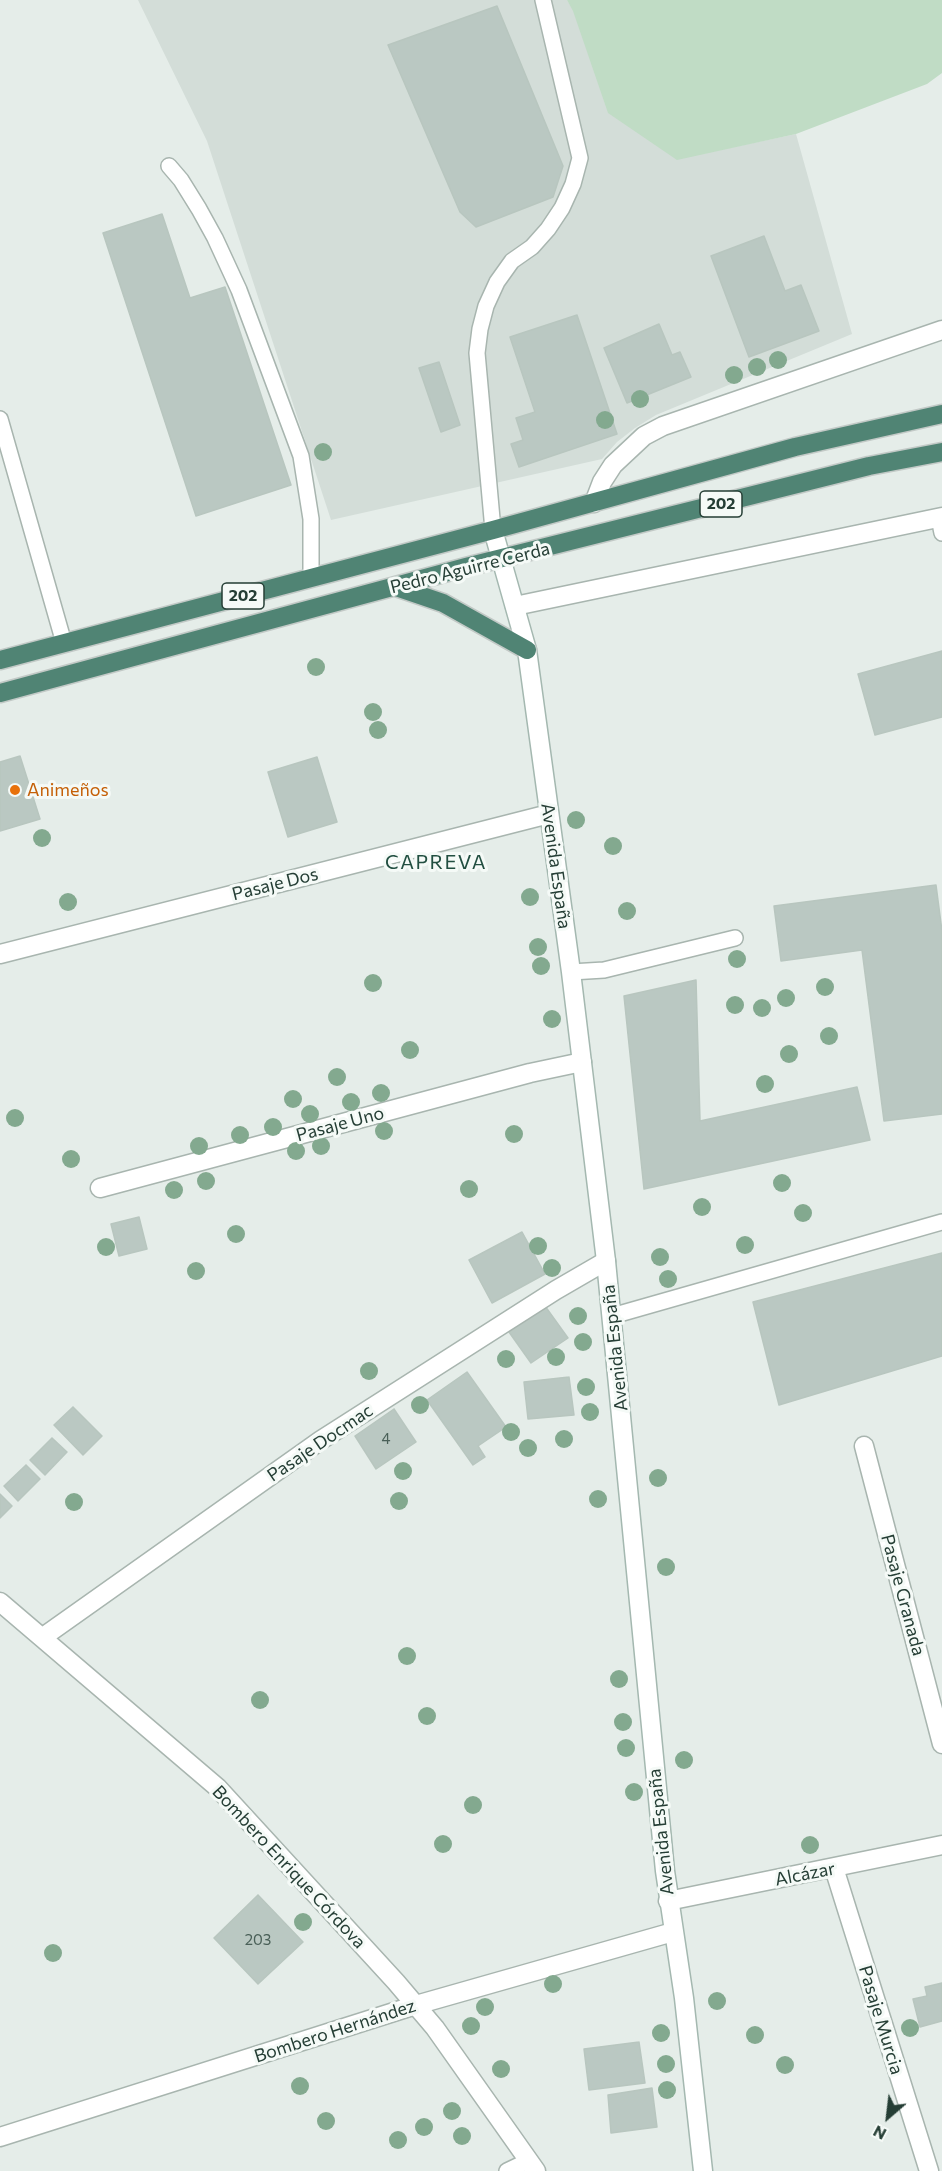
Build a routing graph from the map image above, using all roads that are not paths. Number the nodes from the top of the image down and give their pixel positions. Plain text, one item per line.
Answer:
1 (543, 0) edge
2 (169, 166) dead end
3 (942, 330) edge
4 (942, 414) edge
5 (0, 418) edge
6 (942, 452) edge
7 (594, 503) junction
8 (941, 523) edge
9 (493, 530) junction
10 (502, 560) junction
11 (311, 578) junction
12 (395, 587) junction
13 (515, 606) junction
14 (64, 643) junction
15 (527, 650) junction
16 (0, 660) edge
17 (0, 693) edge
18 (549, 814) junction
19 (735, 938) dead end
20 (0, 954) edge
21 (571, 972) junction
22 (582, 1062) junction
23 (100, 1188) dead end
24 (942, 1222) edge
25 (606, 1262) junction
26 (612, 1316) junction
27 (864, 1446) dead end
28 (0, 1602) edge
29 (43, 1637) junction
30 (942, 1744) edge
31 (942, 1845) edge
32 (834, 1868) junction
33 (668, 1901) junction
34 (673, 1932) junction
35 (416, 2006) junction
36 (0, 2138) edge
37 (532, 2166) edge
38 (507, 2171) edge
39 (703, 2171) edge
40 (929, 2171) edge

1 - 9 lane
2 - 11 lane
3 - 7 street
4 - 7 highway, Pedro Aguirre Cerda / 202
5 - 14 lane
6 - 10 highway, Pedro Aguirre Cerda / 202
7 - 9 highway, Pedro Aguirre Cerda / 202
8 - 13 street
9 - 10 street, Avenida España
9 - 11 highway, Pedro Aguirre Cerda / 202
10 - 12 highway, Pedro Aguirre Cerda / 202
10 - 13 street, Avenida España
11 - 14 highway, Pedro Aguirre Cerda / 202
12 - 15 highway
12 - 17 highway, Pedro Aguirre Cerda / 202
13 - 15 street, Avenida España
14 - 16 highway, Pedro Aguirre Cerda / 202
15 - 18 street, Avenida España
18 - 20 street, Pasaje Dos
18 - 21 street, Avenida España
19 - 21 lane
21 - 22 street, Avenida España
22 - 23 street, Pasaje Uno
22 - 25 street, Avenida España
24 - 26 lane
25 - 26 street, Avenida España
25 - 29 street, Pasaje Docmac
26 - 33 street, Avenida España
27 - 30 street, Pasaje Granada
28 - 29 street, Bombero Enrique Córdova
29 - 35 street, Bombero Enrique Córdova
31 - 32 street, Alcázar
32 - 33 street, Alcázar
32 - 40 street, Pasaje Murcia
33 - 34 street, Avenida España
34 - 35 street, Bombero Hernández
34 - 39 street, Avenida España
35 - 36 street, Bombero Hernández
35 - 37 street, Bombero Enrique Córdova
37 - 38 lane

